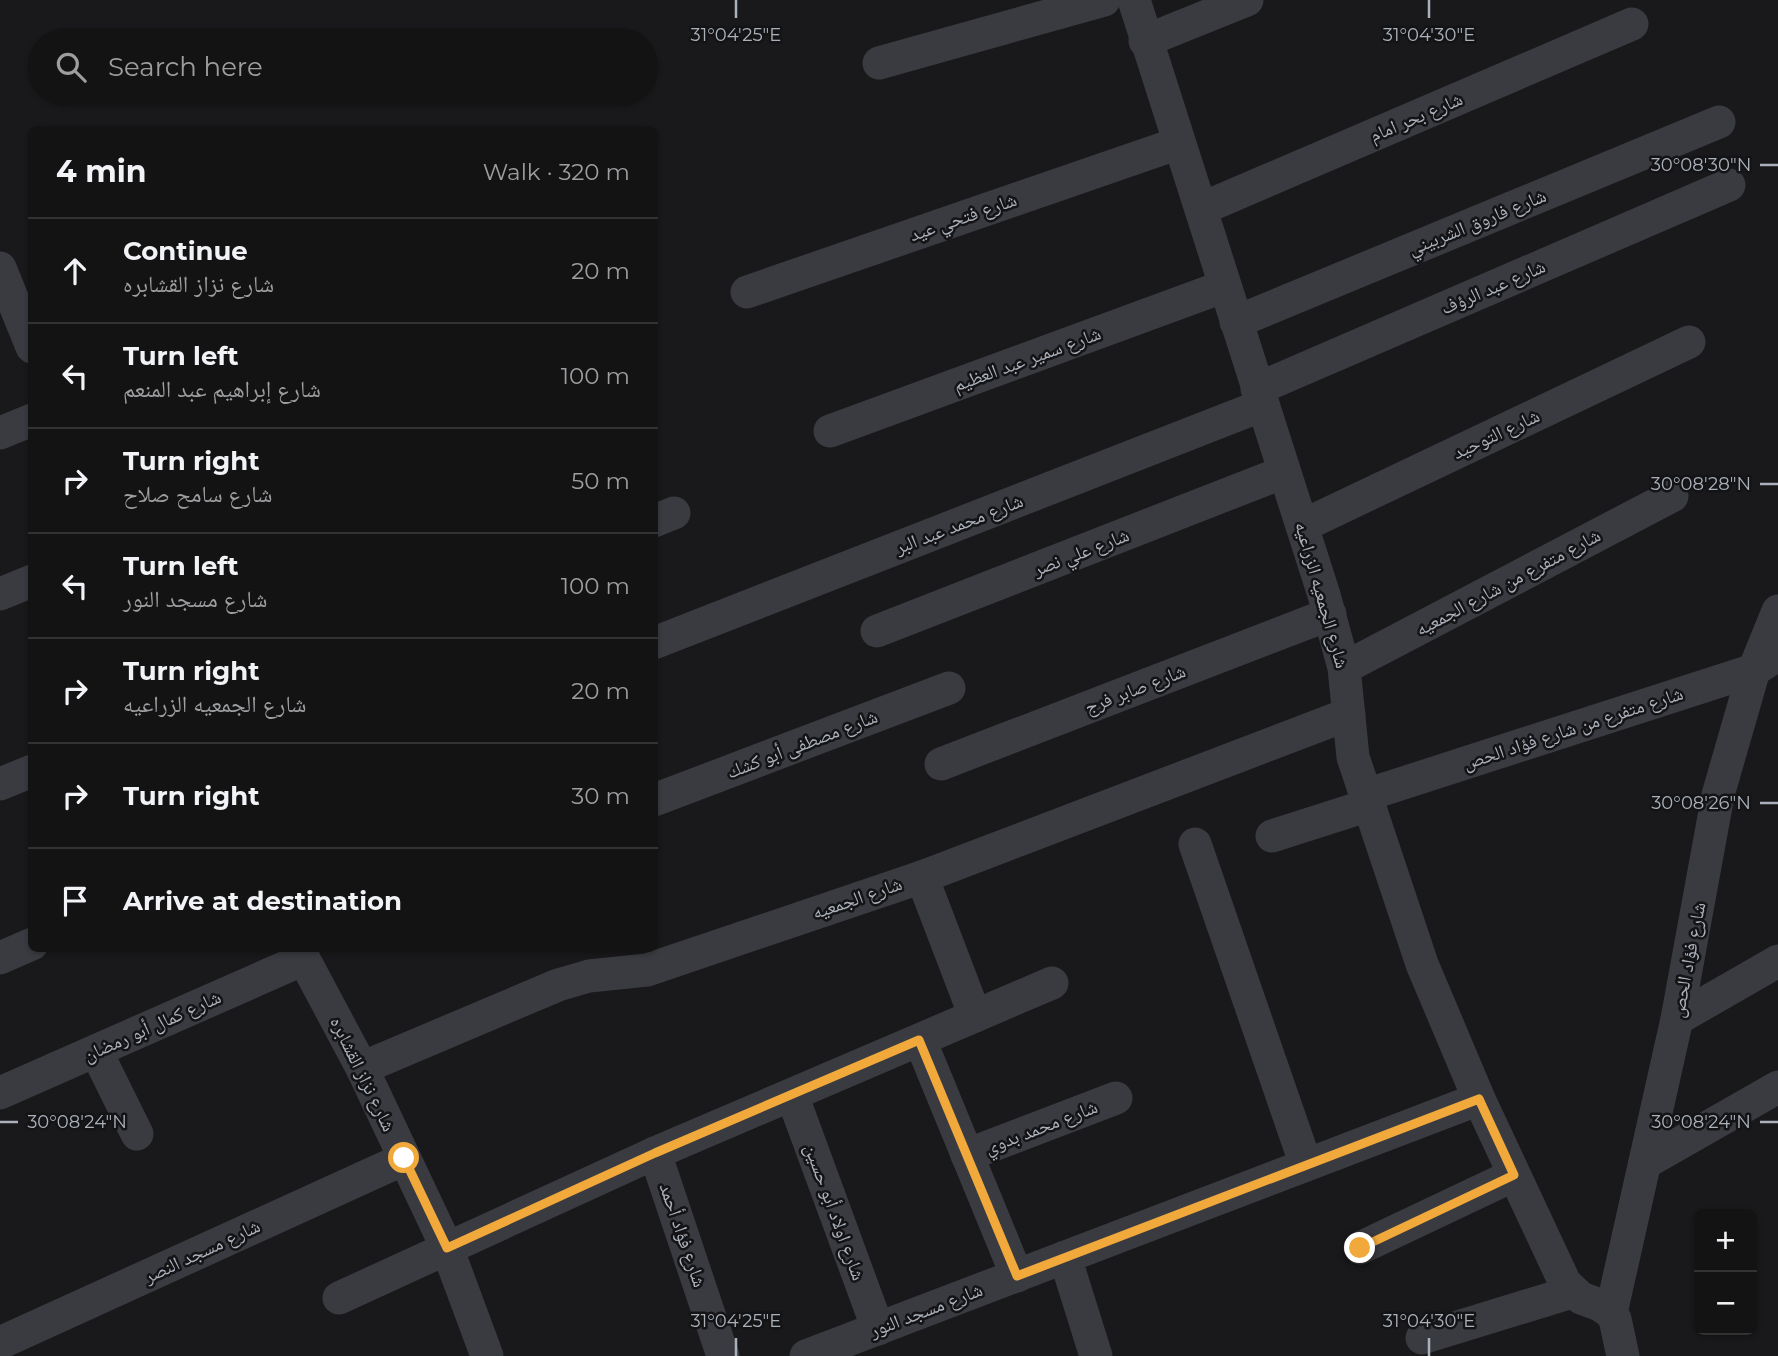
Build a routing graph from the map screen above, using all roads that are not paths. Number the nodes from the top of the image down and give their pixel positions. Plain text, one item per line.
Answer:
1 (1104, 0) edge
2 (1134, 0) edge
3 (1247, 0) edge
4 (1632, 24) dead end
5 (1145, 41) junction
6 (879, 63) dead end
7 (1719, 122) dead end
8 (1179, 143) junction
9 (1729, 185) dead end
10 (1200, 209) junction
11 (0, 268) edge
12 (1225, 286) junction
13 (747, 292) dead end
14 (1236, 322) junction
15 (28, 337) edge
16 (1689, 342) dead end
17 (1260, 397) junction
18 (28, 422) edge
19 (830, 431) dead end
20 (0, 433) edge
21 (1284, 472) junction
22 (1672, 496) dead end
23 (1302, 526) junction
24 (28, 583) edge
25 (0, 594) edge
26 (1778, 611) edge
27 (1330, 614) junction
28 (877, 631) dead end
29 (658, 641) edge
30 (1766, 662) edge
31 (1344, 667) junction
32 (950, 688) dead end
33 (1349, 714) junction
34 (941, 764) dead end
35 (28, 773) edge
36 (0, 784) edge
37 (658, 798) edge
38 (1367, 800) junction
39 (1272, 836) dead end
40 (1195, 844) dead end
41 (922, 877) junction
42 (28, 946) edge
43 (301, 954) edge
44 (0, 958) edge
45 (1778, 961) edge
46 (1052, 983) dead end
47 (975, 1016) junction
48 (1677, 1019) junction
49 (919, 1040) junction
50 (96, 1051) junction
51 (362, 1068) junction
52 (1778, 1087) edge
53 (0, 1093) edge
54 (792, 1095) junction
55 (1116, 1098) dead end
56 (1479, 1099) junction
57 (137, 1134) dead end
58 (655, 1153) junction
59 (967, 1155) junction
60 (404, 1158) junction
61 (1645, 1163) junction
62 (1306, 1166) junction
63 (1514, 1175) junction
64 (447, 1248) junction
65 (1360, 1248) dead end
66 (1065, 1257) junction
67 (1017, 1276) junction
68 (1572, 1292) junction
69 (339, 1298) dead end
70 (1611, 1313) junction
71 (878, 1329) junction
72 (1422, 1338) dead end
73 (0, 1343) edge
74 (488, 1356) edge
75 (723, 1356) edge
76 (806, 1356) edge
77 (1096, 1356) edge
78 (1623, 1356) edge

1 - 6 street
2 - 5 street, شارع الجمعيه الزراعيه
3 - 5 street
4 - 10 street, شارع بحر امام
5 - 8 street, شارع الجمعيه الزراعيه
7 - 14 street, شارع فاروق الشربيني
8 - 10 street, شارع الجمعيه الزراعيه
8 - 13 street, شارع فتحي عيد
9 - 17 street, شارع عبد الرؤف
10 - 12 street, شارع الجمعيه الزراعيه
11 - 15 street
12 - 14 street, شارع الجمعيه الزراعيه
12 - 19 street, شارع سمير عبد العظيم
14 - 17 street, شارع الجمعيه الزراعيه
16 - 23 street, شارع التوحيد
17 - 21 street, شارع الجمعيه الزراعيه
17 - 29 street, شارع محمد عبد البر
18 - 20 street
21 - 23 street, شارع الجمعيه الزراعيه
21 - 28 street, شارع علي نصر
22 - 31 street, شارع متفرع من شارع الجمعيه
23 - 27 street, شارع الجمعيه الزراعيه
24 - 25 street
26 - 30 street, شارع فؤاد الحص
27 - 31 street, شارع الجمعيه الزراعيه
27 - 34 street, شارع صابر فرج
30 - 38 street, شارع متفرع من شارع فؤاد الحص
30 - 48 street, شارع فؤاد الحص
31 - 33 street, شارع الجمعيه الزراعيه
32 - 37 street, شارع مصطفى أبو كشك
33 - 38 street, شارع الجمعيه الزراعيه
33 - 41 street, شارع الجمعيه
35 - 36 street
38 - 39 street, شارع متفرع من شارع فؤاد الحص
38 - 56 street, شارع الجمعيه الزراعيه
40 - 62 street
41 - 47 street
41 - 51 street, شارع الجمعيه
42 - 44 street
43 - 50 street, شارع كمال أبو رمضان
43 - 51 street, شارع نزاز القشابره
45 - 48 street
46 - 47 street
47 - 49 street
48 - 61 street, شارع فؤاد الحص
49 - 54 street
49 - 59 street
50 - 53 street, شارع كمال أبو رمضان
50 - 57 street
51 - 60 street, شارع نزاز القشابره
52 - 61 street
54 - 58 street
54 - 71 street, شارع اولاد أبو حسين
55 - 59 street, شارع محمد بدوي
56 - 62 street, شارع مسجد النور
56 - 63 street, شارع الجمعيه الزراعيه
58 - 64 street
58 - 75 street, شارع فؤاد أحمد
59 - 67 street
60 - 64 street, شارع نزاز القشابره
60 - 73 street, شارع مسجد النصر
61 - 70 street, شارع فؤاد الحص
62 - 66 street, شارع مسجد النور
63 - 65 street
63 - 68 street, شارع الجمعيه الزراعيه
64 - 69 street
64 - 74 street, شارع نزاز القشابره
66 - 67 street, شارع مسجد النور
66 - 77 street
67 - 71 street, شارع مسجد النور
68 - 70 street
68 - 72 street
70 - 78 street
71 - 76 street, شارع مسجد النور

